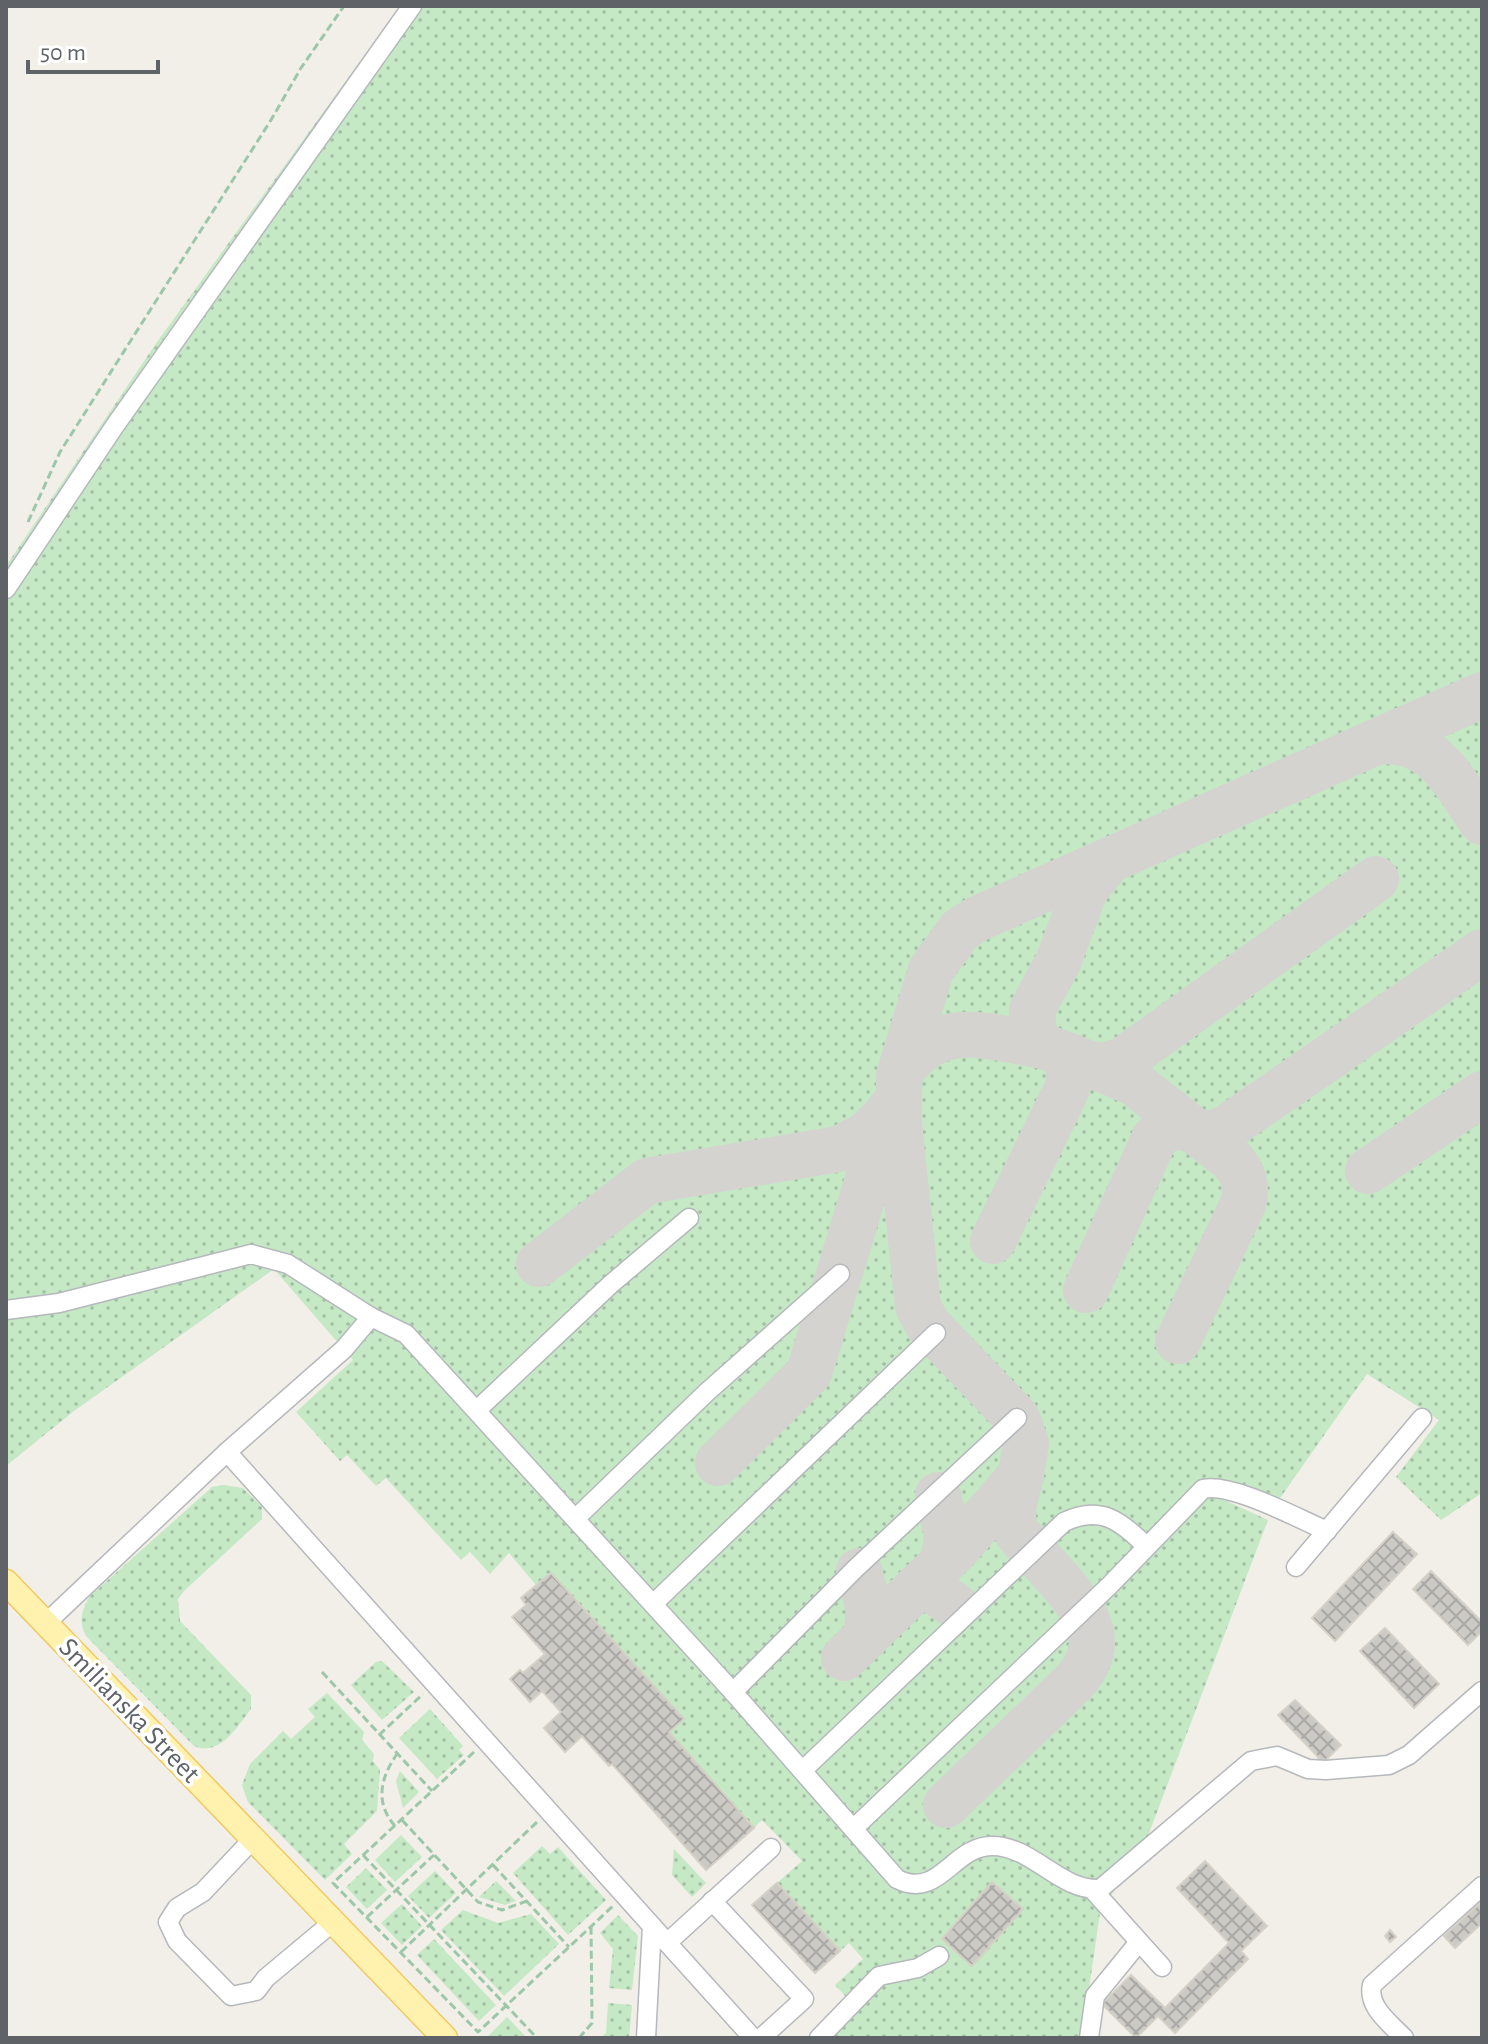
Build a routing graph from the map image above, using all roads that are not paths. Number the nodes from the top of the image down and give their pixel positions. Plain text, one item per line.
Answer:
1 (412, 6) edge
2 (6, 589) edge
3 (689, 1218) dead end
4 (840, 1274) dead end
5 (6, 1310) edge
6 (371, 1317) junction
7 (936, 1333) dead end
8 (477, 1410) junction
9 (1017, 1418) dead end
10 (1422, 1418) dead end
11 (227, 1452) junction
12 (576, 1518) junction
13 (1327, 1531) junction
14 (1146, 1546) junction
15 (1296, 1567) dead end
16 (6, 1582) edge
17 (653, 1604) junction
18 (45, 1624) junction
19 (1482, 1691) edge
20 (733, 1692) junction
21 (803, 1770) junction
22 (854, 1828) junction
23 (253, 1839) junction
24 (771, 1848) dead end
25 (1482, 1886) edge
26 (1092, 1889) junction
27 (712, 1901) junction
28 (333, 1922) junction
29 (652, 1926) junction
30 (1139, 1942) junction
31 (667, 1943) junction
32 (939, 1956) dead end
33 (1162, 1967) dead end
34 (445, 2038) edge
35 (646, 2038) edge
36 (753, 2038) edge
37 (761, 2038) edge
38 (819, 2038) edge
39 (1089, 2038) edge
40 (1404, 2038) edge

1 - 2 lane
3 - 8 lane
4 - 12 lane
5 - 6 lane
6 - 8 lane
6 - 11 lane
7 - 17 lane
8 - 12 lane
9 - 20 lane
10 - 13 lane
11 - 18 lane
11 - 29 lane
12 - 17 lane
13 - 14 lane
13 - 15 lane
14 - 21 lane
14 - 22 lane
16 - 18 main road, Smilianska Street
17 - 20 lane
18 - 23 main road, Smilianska Street
19 - 26 lane
20 - 21 lane
21 - 22 lane
22 - 26 lane
23 - 28 main road, Smilianska Street
23 - 28 lane
24 - 27 lane
25 - 40 lane
26 - 30 lane
27 - 31 lane
27 - 37 lane
28 - 34 main road, Smilianska Street
29 - 31 lane
29 - 35 lane
30 - 33 lane
30 - 39 lane
31 - 36 lane
32 - 38 lane

